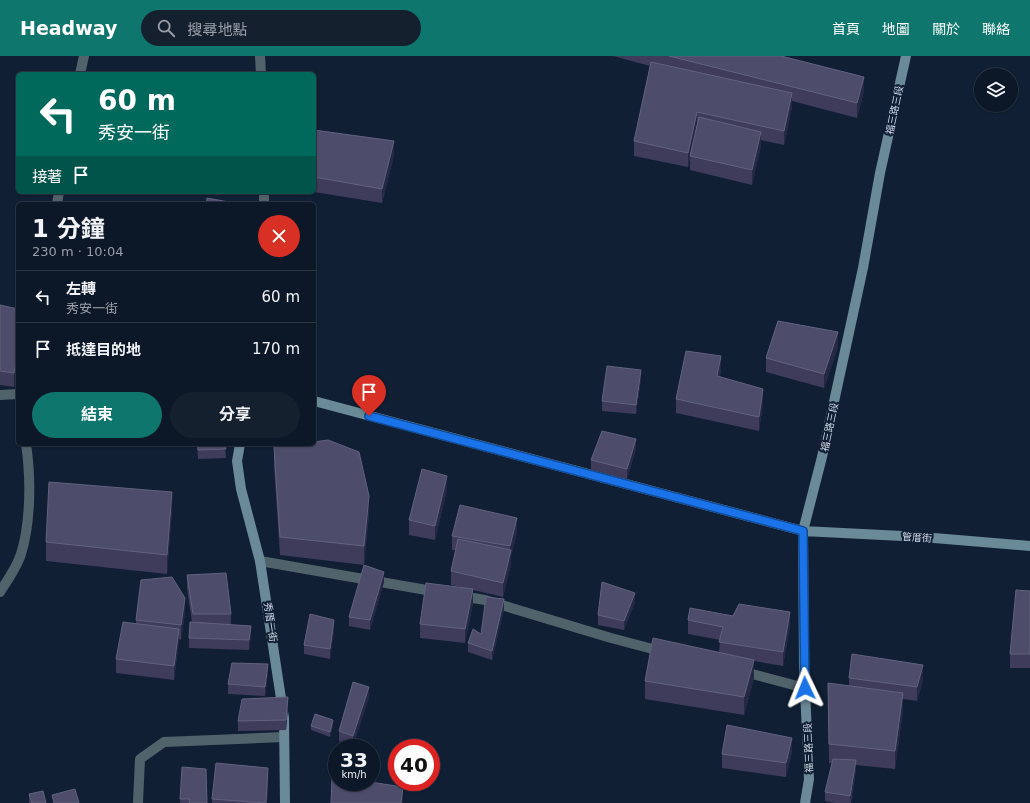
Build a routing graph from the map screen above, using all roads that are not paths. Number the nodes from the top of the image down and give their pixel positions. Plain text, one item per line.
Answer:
1 (84, 56) edge
2 (260, 56) edge
3 (906, 56) edge
4 (80, 72) edge
5 (261, 72) edge
6 (16, 394) edge
7 (0, 395) edge
8 (316, 402) edge
9 (26, 446) edge
10 (240, 446) edge
11 (803, 531) junction
12 (1030, 546) edge
13 (260, 561) junction
14 (0, 592) edge
15 (672, 654) edge
16 (733, 669) edge
17 (805, 688) junction
18 (284, 737) junction
19 (138, 803) edge
20 (285, 803) edge
21 (805, 803) edge

1 - 4 lane
2 - 5 lane
3 - 11 street, 福三路三段
6 - 7 lane
8 - 11 street, 管厝街
9 - 14 lane
10 - 13 street, 秀厝一街
11 - 12 street, 管厝街
11 - 17 street, 福三路三段
13 - 15 lane
13 - 18 street, 秀厝一街
16 - 17 lane
17 - 21 street, 福三路三段
18 - 19 lane
18 - 20 street, 秀厝一街

